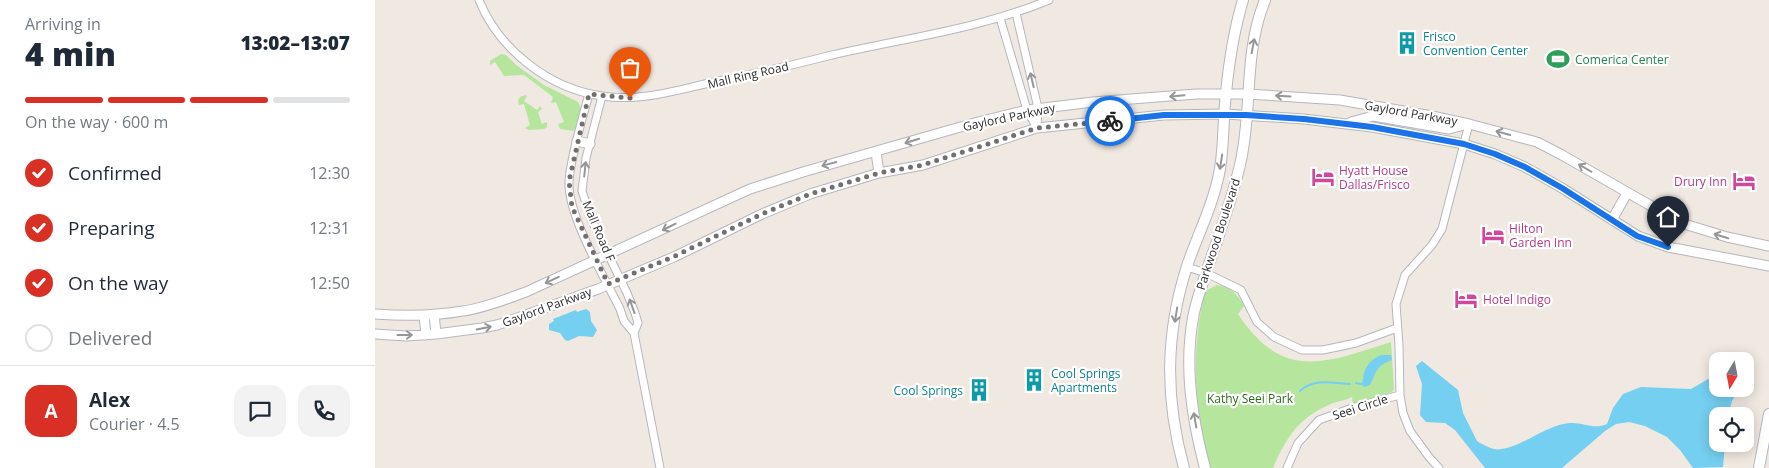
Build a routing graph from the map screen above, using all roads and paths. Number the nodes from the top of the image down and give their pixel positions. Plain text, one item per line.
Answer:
1 (479, 0) edge
2 (1049, 0) edge
3 (1243, 0) edge
4 (1265, 0) edge
5 (1016, 13) junction
6 (1000, 18) junction
7 (589, 94) junction
8 (1226, 94) junction
9 (1247, 94) junction
10 (602, 96) junction
11 (1038, 108) junction
12 (1027, 110) junction
13 (1225, 114) junction
14 (1246, 115) junction
15 (1343, 123) junction
16 (1469, 124) junction
17 (1037, 128) junction
18 (577, 141) junction
19 (590, 144) junction
20 (1464, 144) junction
21 (876, 152) junction
22 (879, 173) junction
23 (1627, 193) junction
24 (1612, 220) junction
25 (1769, 246) edge
26 (609, 255) junction
27 (596, 260) junction
28 (1769, 266) edge
29 (1187, 267) junction
30 (1206, 273) junction
31 (621, 279) junction
32 (608, 284) junction
33 (375, 314) edge
34 (434, 314) junction
35 (424, 315) junction
36 (1397, 328) junction
37 (634, 333) junction
38 (375, 334) edge
39 (435, 334) junction
40 (426, 335) junction
41 (1400, 395) junction
42 (1769, 414) edge
43 (660, 468) edge
44 (1183, 468) edge
45 (1205, 468) edge
46 (1287, 468) edge
47 (1439, 468) edge
48 (1759, 468) edge

1 - 7 street, Mall Ring Road
2 - 5 street, Mall Ring Road
3 - 8 main road, Parkwood Boulevard
9 -> 4 main road, Parkwood Boulevard
5 - 6 street, Mall Ring Road
11 -> 5 street
6 - 10 street, Mall Ring Road
6 - 12 street
7 - 10 street, Mall Ring Road
7 - 18 street, Mall Road F
8 - 9 street, Gaylord Parkway
8 -> 11 street, Gaylord Parkway
8 - 13 main road, Parkwood Boulevard
9 - 14 main road, Parkwood Boulevard
16 -> 9 street, Gaylord Parkway
10 - 19 street, Mall Road F
11 - 12 street, Gaylord Parkway
11 - 17 street
12 - 17 street
12 -> 21 street, Gaylord Parkway
13 - 14 street, Gaylord Parkway
13 - 17 street, Gaylord Parkway
13 -> 29 main road, Parkwood Boulevard
14 - 15 street, Gaylord Parkway
14 - 30 main road, Parkwood Boulevard
15 - 16 street
15 - 20 street, Gaylord Parkway
16 - 20 street
23 -> 16 street, Gaylord Parkway
17 - 22 street, Gaylord Parkway
18 - 19 street
18 - 27 street, Mall Road F
26 -> 19 street, Mall Road F
20 - 24 street, Gaylord Parkway
20 - 36 street
21 - 22 street
21 -> 26 street, Gaylord Parkway
22 - 31 street, Gaylord Parkway
23 - 24 street
25 -> 23 street, Gaylord Parkway
24 - 28 street, Gaylord Parkway
26 - 27 street, Gaylord Parkway
26 - 31 street, Mall Road F
27 - 32 street, Mall Road F
27 -> 34 street, Gaylord Parkway
29 - 30 street
29 -> 44 main road, Parkwood Boulevard
30 - 36 street
45 -> 30 main road, Parkwood Boulevard
31 - 32 street, Gaylord Parkway
37 -> 31 street, Mall Road F
32 - 37 street, Mall Road F
39 -> 32 street, Gaylord Parkway
33 - 35 street, Gaylord Parkway
34 - 35 street, Gaylord Parkway
34 - 39 street
35 - 40 street
36 - 41 street
37 - 43 street, Mall Road F
38 -> 40 street, Gaylord Parkway
39 - 40 street, Gaylord Parkway
41 - 46 street, Seei Circle
41 - 47 street
42 - 48 main road

